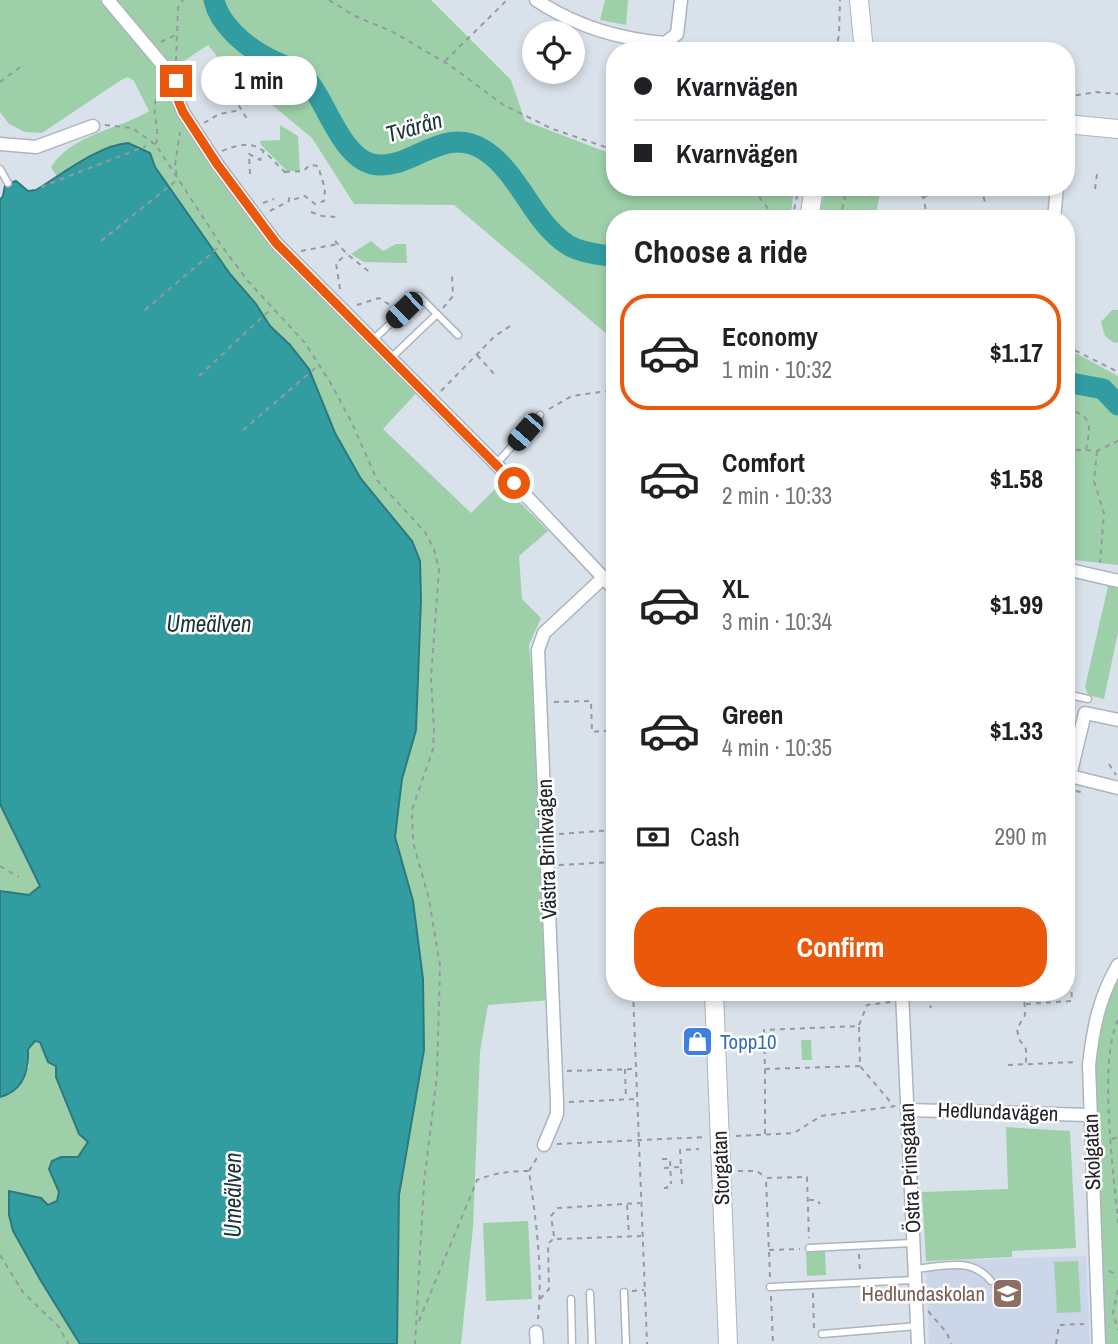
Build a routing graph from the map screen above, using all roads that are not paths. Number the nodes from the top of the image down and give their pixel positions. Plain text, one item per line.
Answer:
1 (108, 0) edge
2 (536, 0) edge
3 (681, 0) edge
4 (859, 0) edge
5 (652, 42) edge
6 (667, 42) edge
7 (863, 42) edge
8 (1075, 125) edge
9 (93, 126) road end
10 (1118, 129) edge
11 (0, 144) edge
12 (0, 169) edge
13 (8, 183) dead end
14 (437, 314) junction
15 (458, 335) dead end
16 (373, 340) junction
17 (391, 358) junction
18 (540, 415) road end
19 (496, 464) junction
20 (1075, 571) edge
21 (604, 577) junction
22 (606, 579) edge
23 (1118, 581) edge
24 (1075, 696) edge
25 (1088, 699) dead end
26 (1118, 720) edge
27 (1075, 750) edge
28 (1075, 778) edge
29 (1118, 788) edge
30 (1118, 965) edge
31 (714, 1001) edge
32 (903, 1001) edge
33 (907, 1110) junction
34 (1090, 1115) junction
35 (544, 1145) road end
36 (914, 1243) junction
37 (809, 1248) road end
38 (916, 1274) junction
39 (991, 1282) dead end
40 (770, 1287) dead end
41 (624, 1292) road end
42 (590, 1293) dead end
43 (571, 1299) dead end
44 (917, 1325) junction
45 (822, 1334) dead end
46 (572, 1344) edge
47 (592, 1344) edge
48 (625, 1344) edge
49 (729, 1344) edge
50 (918, 1344) edge
51 (1099, 1344) edge

1 - 16 street
2 - 5 street
3 - 6 street
4 - 7 street
8 - 10 street
9 - 11 street
12 - 13 lane
14 - 15 lane
14 - 16 lane
14 - 17 lane
16 - 17 street
17 - 19 street
18 - 19 lane
19 - 21 street
20 - 23 street
21 - 22 street
21 - 35 street, Västra Brinkvägen
24 - 25 lane
26 - 27 street
28 - 29 street
30 - 34 street, Skolgatan
31 - 49 street, Storgatan
32 - 33 street, Östra Prinsgatan
33 - 34 street, Hedlundavägen
33 - 36 street, Östra Prinsgatan
34 - 51 street, Skolgatan
36 - 37 lane
36 - 38 street, Östra Prinsgatan
38 - 39 lane
38 - 40 lane
38 - 44 street, Östra Prinsgatan
41 - 48 lane
42 - 47 lane
43 - 46 lane
44 - 45 lane
44 - 50 street, Östra Prinsgatan

